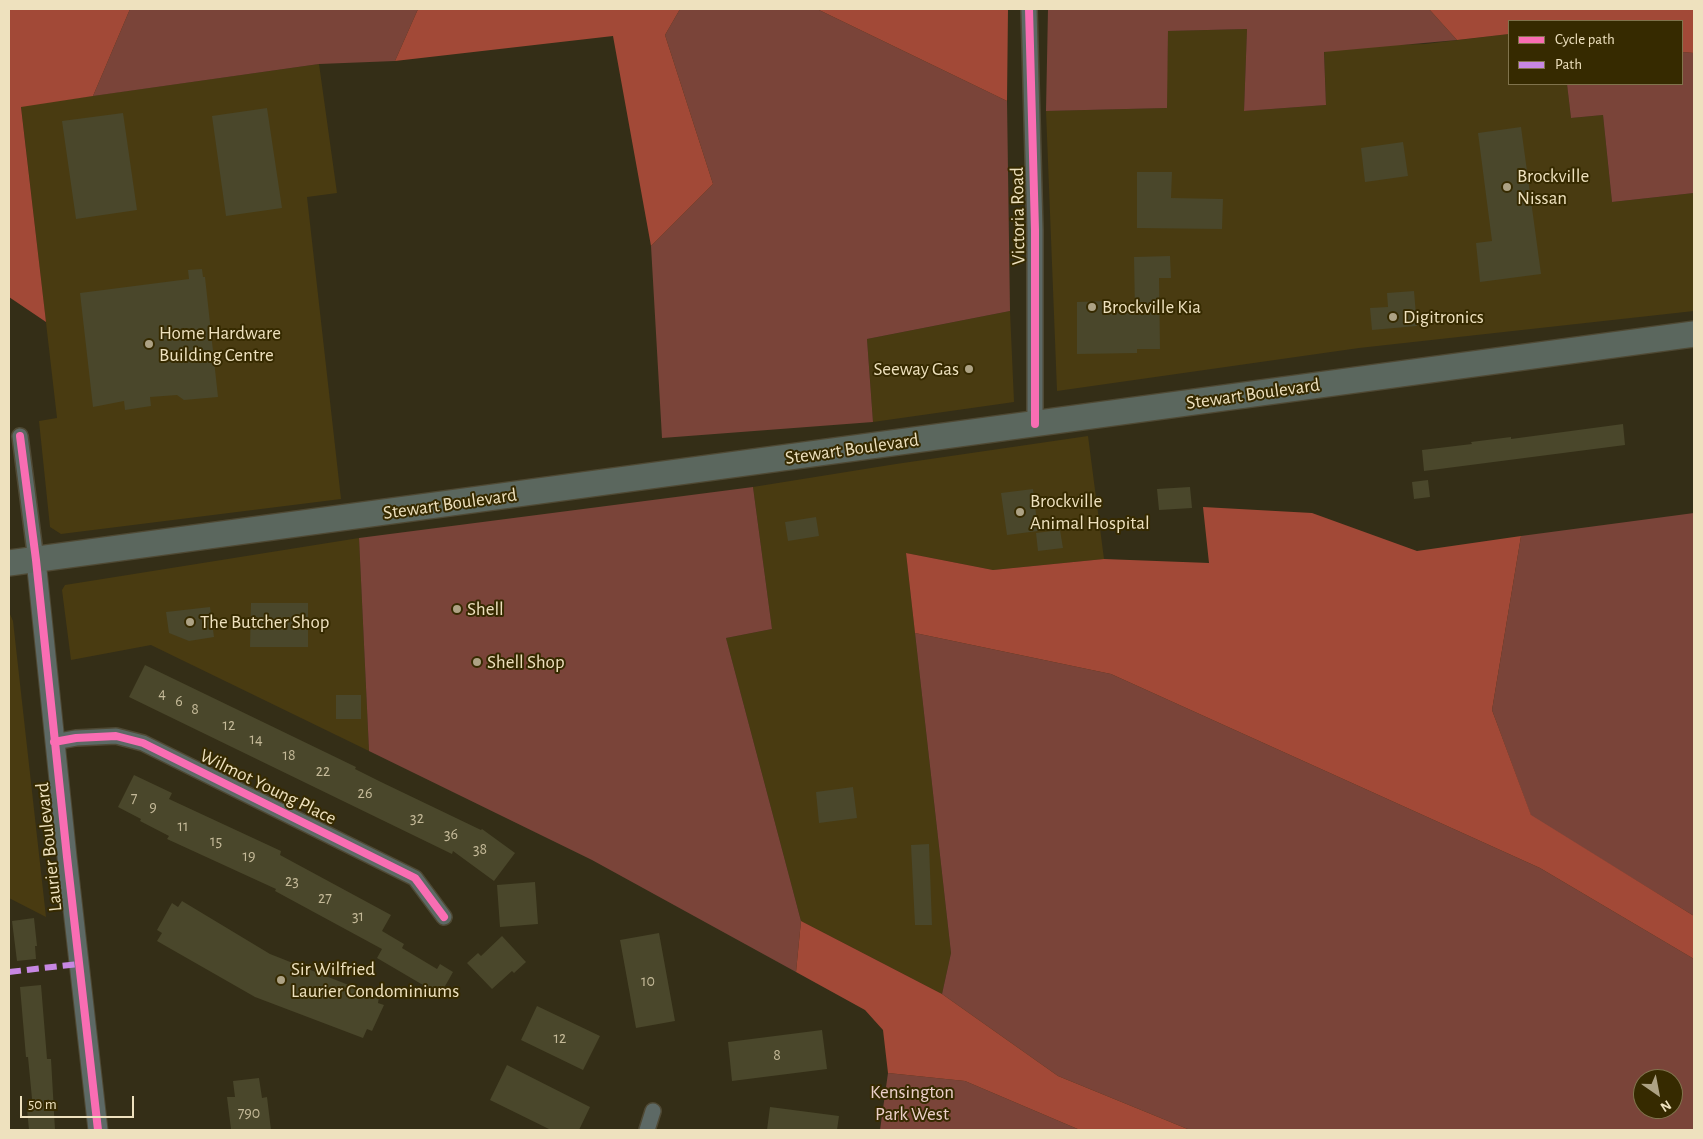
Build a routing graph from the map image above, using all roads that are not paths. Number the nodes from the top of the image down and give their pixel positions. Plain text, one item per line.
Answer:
1 (1029, 9) edge
2 (1694, 334) edge
3 (1034, 424) junction
4 (20, 436) dead end
5 (36, 560) junction
6 (9, 563) edge
7 (54, 742) junction
8 (444, 917) dead end
9 (653, 1111) dead end
10 (98, 1130) edge
11 (646, 1130) edge

1 - 3 street, Victoria Road
2 - 3 main road, Stewart Boulevard
3 - 5 main road, Stewart Boulevard
4 - 5 street
5 - 6 main road, Stewart Boulevard
5 - 7 street, Laurier Boulevard
7 - 8 street, Wilmot Young Place
7 - 10 street, Laurier Boulevard
9 - 11 street

